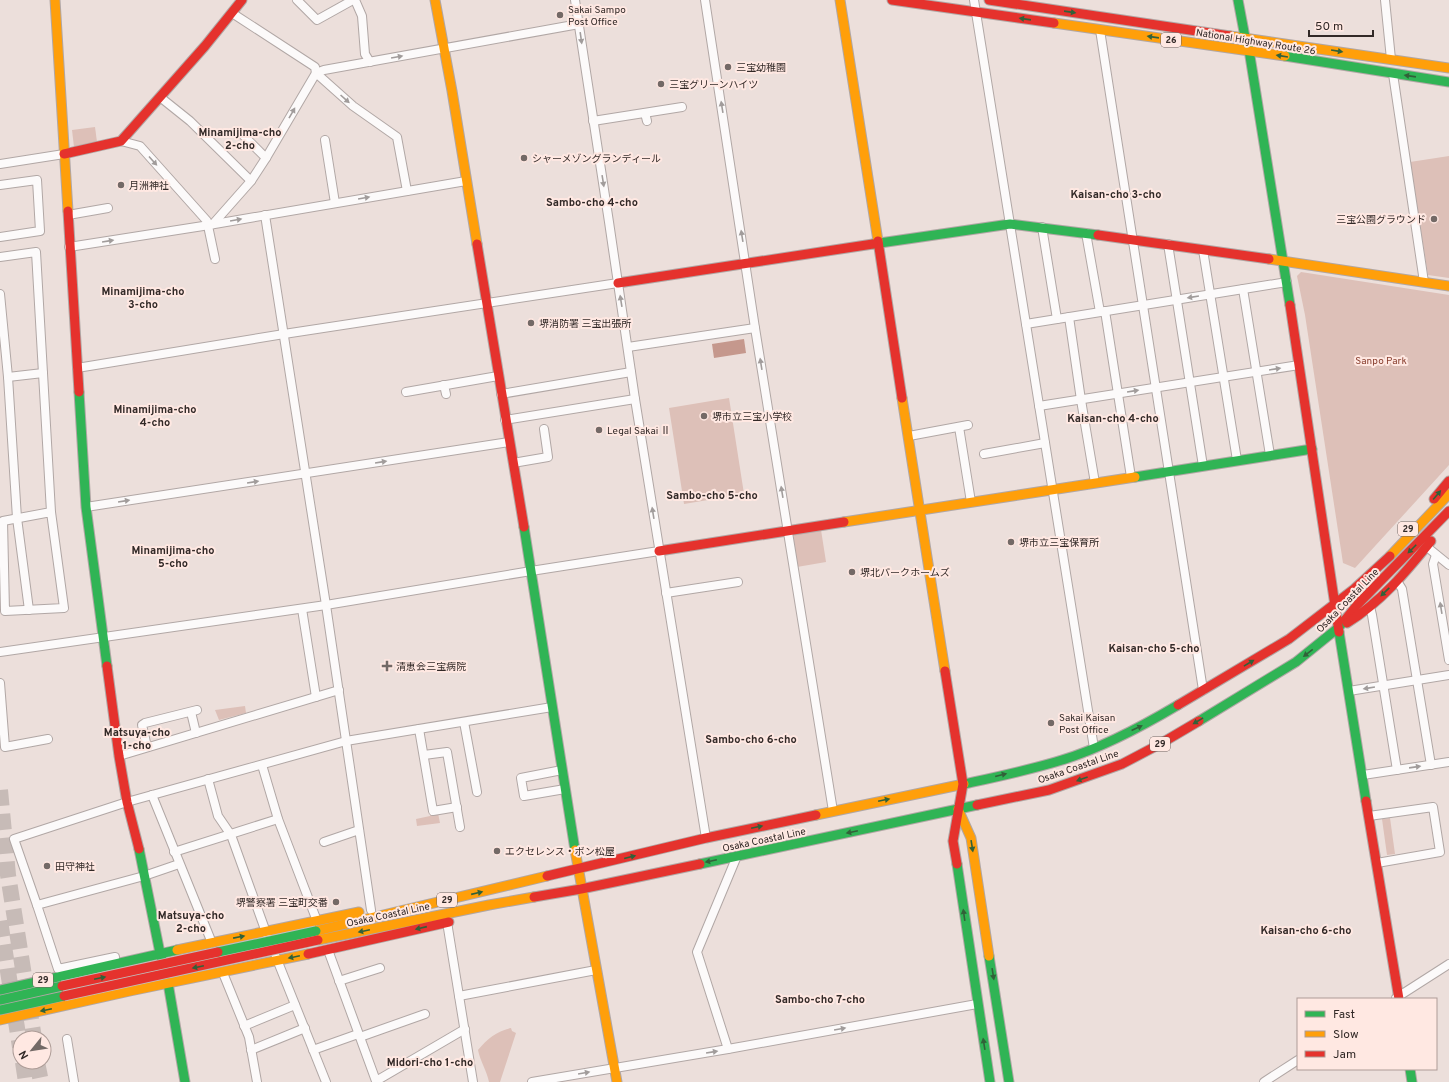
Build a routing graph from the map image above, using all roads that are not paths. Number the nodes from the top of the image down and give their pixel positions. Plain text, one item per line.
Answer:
1 (55, 0) edge
2 (242, 0) edge
3 (297, 0) edge
4 (354, 0) edge
5 (435, 0) edge
6 (575, 0) edge
7 (705, 0) edge
8 (840, 0) edge
9 (892, 0) edge
10 (974, 0) edge
11 (989, 0) edge
12 (1238, 0) edge
13 (1385, 0) edge
14 (976, 12) junction
15 (232, 13) junction
16 (579, 24) junction
17 (1100, 30) junction
18 (1245, 37) junction
19 (445, 48) junction
20 (1249, 50) junction
21 (1390, 60) junction
22 (370, 62) junction
23 (1449, 68) edge
24 (316, 73) junction
25 (1393, 74) junction
26 (1449, 82) edge
27 (160, 97) junction
28 (682, 107) dead end
29 (593, 121) junction
30 (240, 132) dead end
31 (325, 140) dead end
32 (121, 141) junction
33 (64, 154) junction
34 (266, 158) junction
35 (0, 164) edge
36 (251, 181) junction
37 (466, 181) junction
38 (0, 185) edge
39 (407, 191) junction
40 (335, 203) junction
41 (108, 208) dead end
42 (68, 215) junction
43 (264, 215) junction
44 (1010, 224) junction
45 (211, 225) junction
46 (1042, 227) junction
47 (1086, 233) junction
48 (0, 237) edge
49 (1133, 239) junction
50 (878, 243) junction
51 (1168, 244) junction
52 (69, 247) junction
53 (1202, 250) junction
54 (0, 257) edge
55 (215, 259) dead end
56 (1284, 262) junction
57 (747, 264) junction
58 (1287, 282) junction
59 (1424, 282) junction
60 (618, 283) junction
61 (1449, 286) edge
62 (1244, 289) junction
63 (0, 294) edge
64 (1210, 294) junction
65 (1176, 300) junction
66 (487, 304) junction
67 (1143, 305) junction
68 (1102, 311) junction
69 (1069, 317) junction
70 (1057, 319) junction
71 (1026, 324) junction
72 (755, 328) junction
73 (284, 334) junction
74 (628, 348) junction
75 (1299, 365) junction
76 (77, 368) junction
77 (631, 372) junction
78 (1256, 372) junction
79 (43, 373) junction
80 (498, 376) junction
81 (8, 377) junction
82 (1223, 377) junction
83 (1190, 382) junction
84 (444, 385) junction
85 (1156, 388) junction
86 (406, 392) dead end
87 (446, 394) dead end
88 (501, 394) junction
89 (1119, 394) junction
90 (635, 399) junction
91 (1081, 400) junction
92 (1039, 406) junction
93 (505, 420) junction
94 (968, 425) dead end
95 (959, 427) junction
96 (544, 429) dead end
97 (909, 436) junction
98 (509, 442) junction
99 (1045, 443) junction
100 (1312, 449) junction
101 (984, 454) dead end
102 (1270, 455) junction
103 (1237, 460) junction
104 (513, 463) junction
105 (1203, 466) junction
106 (1168, 471) junction
107 (305, 474) junction
108 (1131, 477) junction
109 (1449, 481) edge
110 (1095, 483) junction
111 (1053, 490) junction
112 (1449, 494) edge
113 (971, 502) junction
114 (86, 507) junction
115 (921, 510) junction
116 (1449, 511) edge
117 (51, 512) junction
118 (17, 518) junction
119 (1449, 521) edge
120 (788, 531) junction
121 (1427, 547) junction
122 (659, 551) junction
123 (1436, 555) junction
124 (1449, 565) edge
125 (531, 570) junction
126 (1366, 578) junction
127 (1397, 581) junction
128 (738, 582) dead end
129 (666, 594) junction
130 (1335, 604) junction
131 (326, 605) junction
132 (1370, 607) junction
133 (302, 609) junction
134 (29, 610) junction
135 (1338, 628) junction
136 (103, 637) junction
137 (0, 652) edge
138 (1449, 660) edge
139 (1449, 675) edge
140 (1417, 680) junction
141 (0, 683) edge
142 (1384, 685) junction
143 (339, 690) junction
144 (1203, 690) junction
145 (1349, 691) junction
146 (316, 697) junction
147 (552, 708) junction
148 (464, 722) junction
149 (420, 729) junction
150 (196, 733) junction
151 (48, 739) dead end
152 (346, 741) junction
153 (147, 747) junction
154 (1094, 748) junction
155 (424, 755) junction
156 (119, 756) junction
157 (1449, 762) edge
158 (262, 765) junction
159 (1431, 765) junction
160 (562, 770) junction
161 (1397, 770) junction
162 (1363, 775) junction
163 (208, 779) junction
164 (963, 784) junction
165 (565, 789) junction
166 (477, 792) dead end
167 (152, 795) junction
168 (126, 802) junction
169 (457, 808) junction
170 (958, 810) junction
171 (833, 811) junction
172 (1369, 816) junction
173 (278, 819) junction
174 (460, 827) dead end
175 (359, 830) junction
176 (230, 834) junction
177 (706, 838) junction
178 (324, 842) dead end
179 (174, 852) junction
180 (737, 856) junction
181 (1377, 863) junction
182 (179, 864) junction
183 (579, 870) junction
184 (144, 876) junction
185 (581, 889) junction
186 (37, 905) junction
187 (371, 910) junction
188 (317, 921) junction
189 (447, 922) junction
190 (266, 932) junction
191 (317, 936) junction
192 (212, 943) junction
193 (159, 950) junction
194 (328, 950) junction
195 (278, 961) junction
196 (1449, 964) edge
197 (380, 968) dead end
198 (596, 970) junction
199 (223, 973) junction
200 (339, 981) junction
201 (168, 983) junction
202 (0, 990) edge
203 (459, 996) junction
204 (1398, 998) edge
205 (0, 1000) edge
206 (977, 1004) junction
207 (295, 1005) junction
208 (0, 1010) edge
209 (425, 1014) dead end
210 (0, 1020) edge
211 (244, 1026) junction
212 (304, 1028) junction
213 (464, 1030) junction
214 (359, 1036) junction
215 (67, 1039) dead end
216 (728, 1049) junction
217 (251, 1050) junction
218 (313, 1050) junction
219 (1297, 1061) edge
220 (615, 1067) junction
221 (1410, 1070) edge
222 (74, 1082) edge
223 (185, 1082) edge
224 (257, 1082) edge
225 (326, 1082) edge
226 (473, 1082) edge
227 (532, 1082) edge
228 (617, 1082) edge
229 (990, 1082) edge
230 (1009, 1082) edge
231 (1264, 1082) edge
232 (1412, 1082) edge

1 - 33 main road
2 - 15 main road
3 - 4 street
4 - 22 street
5 - 19 main road
6 - 16 street
57 -> 7 street
8 - 50 main road
9 - 14 main road, National Highway Route 26 / 26
10 - 14 street
11 -> 18 main road, National Highway Route 26 / 26
12 - 18 main road
13 - 21 street
17 -> 14 main road, National Highway Route 26 / 26
14 - 44 street
15 - 24 street
15 - 27 main road
16 - 19 street
16 -> 29 street
20 -> 17 main road, National Highway Route 26 / 26
17 - 49 street
18 - 20 main road
18 -> 21 main road, National Highway Route 26 / 26
22 -> 19 street
19 - 37 main road
25 -> 20 main road, National Highway Route 26 / 26
20 - 56 main road
21 - 23 main road, National Highway Route 26 / 26
22 - 24 street
34 -> 24 street
24 -> 39 street
26 -> 25 main road, National Highway Route 26 / 26
25 - 59 street
27 - 32 main road
27 - 36 street
28 - 29 street
29 -> 60 street
30 - 34 street
31 - 40 street
32 - 33 main road
32 -> 45 street
33 - 35 street
33 - 42 main road
34 - 36 street
36 - 45 street
37 - 39 street
37 - 66 main road
38 - 48 street
40 -> 39 street
40 - 43 street
41 - 42 street
42 - 52 main road
45 -> 43 street
43 - 73 street
44 - 46 main road
44 - 50 main road
44 - 71 street
52 -> 45 street
45 - 55 street
46 - 47 main road
46 - 70 street
47 - 49 main road
47 - 68 street
49 - 51 main road
49 - 67 street
50 - 57 main road
50 - 97 main road
51 - 53 main road
51 - 65 street
52 - 76 main road
53 - 56 main road
53 - 64 street
54 - 79 street
56 - 58 main road
56 - 59 main road
57 - 60 main road
57 - 72 street
58 - 62 street
58 - 75 main road
59 - 61 main road
60 - 66 street
74 -> 60 street
62 - 64 street
62 - 78 street
63 - 81 street
64 -> 65 street
64 - 82 street
65 - 67 street
65 - 83 street
66 - 73 street
66 - 80 main road
67 - 68 street
67 - 85 street
68 - 69 street
68 - 89 street
69 - 70 street
69 - 91 street
70 - 71 street
71 - 92 street
72 - 74 street
120 -> 72 street
73 - 76 street
73 - 107 street
74 - 77 street
78 -> 75 street
75 - 100 main road
76 - 114 main road
77 - 88 street
77 - 90 street
78 - 82 street
78 - 102 street
79 - 81 street
79 - 117 street
80 - 84 street
80 - 88 main road
81 - 118 street
82 - 83 street
82 - 103 street
83 - 85 street
83 - 105 street
84 - 86 street
84 - 87 street
89 -> 85 street
85 - 106 street
88 - 93 main road
89 - 91 street
89 - 108 street
90 - 93 street
122 -> 90 street
91 - 92 street
91 - 110 street
92 - 99 street
93 - 98 main road
94 - 95 street
95 - 97 street
95 - 113 street
96 - 104 street
97 - 115 main road
98 - 104 main road
107 -> 98 street
99 - 101 street
99 - 111 street
100 - 102 main road
100 - 130 main road
102 - 103 main road
103 - 105 main road
104 - 125 main road
105 - 106 main road
106 - 108 main road
106 - 144 street
114 -> 107 street
107 - 131 street
108 - 110 main road
126 -> 109 main road, 29
110 - 111 main road
111 - 113 main road
111 - 154 street
112 - 126 main road, Osaka Coastal Line / 29
113 - 115 main road
114 - 136 main road
115 - 120 main road
115 - 164 main road
116 -> 135 main road, Osaka Coastal Line / 29
117 - 118 street
117 - 134 street
118 - 134 street
118 - 134 street
119 - 121 main road, 29
120 - 122 main road
120 - 171 street
121 - 123 street
121 - 127 main road, 29
122 - 125 street
122 - 129 street
123 - 124 street
138 -> 123 street
125 - 131 street
125 - 147 main road
126 - 130 main road, Osaka Coastal Line / 29
127 -> 132 main road, 29
127 - 140 street
128 - 129 street
129 - 177 street
130 - 135 main road
144 -> 130 main road, Osaka Coastal Line / 29
131 - 133 street
131 - 143 street
132 - 135 main road, 29
132 - 142 street
133 - 136 street
133 - 146 street
135 - 145 main road
135 -> 170 main road, Osaka Coastal Line / 29
136 - 137 street
136 - 156 main road
139 - 140 street
140 - 142 street
140 - 159 street
141 - 151 street
142 -> 145 street
142 - 161 street
143 - 146 street
143 - 152 street
154 -> 144 main road, Osaka Coastal Line / 29
145 - 162 main road
146 - 150 street
147 - 148 street
147 - 160 main road
148 - 149 street
148 - 166 street
149 - 152 street
149 - 155 street
150 - 153 street
150 - 153 street
152 - 158 street
152 - 175 street
153 - 156 street
164 -> 154 main road, Osaka Coastal Line / 29
155 - 169 street
155 - 169 street
156 - 168 main road
157 - 159 street
158 - 163 street
158 - 173 street
161 -> 159 street
160 - 165 main road
160 - 165 street
161 - 162 street
162 - 172 main road
163 - 167 street
163 - 176 street
164 - 170 main road
171 -> 164 main road, Osaka Coastal Line
165 - 183 main road
167 - 168 street
167 - 179 street
168 - 184 main road
168 - 186 street
169 - 174 street
170 -> 180 main road, Osaka Coastal Line
206 -> 170 main road
170 -> 230 main road
177 -> 171 main road, Osaka Coastal Line
172 - 181 main road
172 - 181 street
173 - 176 street
173 - 188 street
175 - 178 street
175 - 187 street
176 - 179 street
176 - 190 street
183 -> 177 main road, Osaka Coastal Line
179 - 182 street
180 -> 185 main road, Osaka Coastal Line
180 - 216 street
181 - 204 main road
182 - 184 street
182 - 192 street
183 - 185 main road
183 - 187 main road
191 -> 183 main road, Osaka Coastal Line / 29
184 - 186 street
184 - 193 main road
185 - 189 main road
185 -> 191 main road, Osaka Coastal Line / 29
185 - 198 main road
186 - 193 street
187 - 188 main road
188 - 190 main road
189 -> 194 main road
189 - 203 street
192 -> 190 main road
190 - 195 street
205 -> 191 main road, Osaka Coastal Line / 29, bridge
191 -> 208 main road, Osaka Coastal Line / 29, bridge
192 - 193 main road
193 - 201 main road
193 - 202 main road, 29
194 -> 195 main road
194 - 200 street
195 - 199 main road
195 - 207 street
196 - 204 street
197 - 200 street
198 - 203 street
198 - 220 main road
199 - 201 main road
199 - 211 street
200 - 214 street
201 -> 210 main road
201 - 223 main road
203 - 213 street
216 -> 206 street
229 -> 206 main road
207 - 211 street
207 - 212 street
209 - 214 street
211 - 217 street
212 - 217 street
212 - 218 street
213 - 214 street
213 - 226 street
214 - 218 street
215 - 222 street
220 -> 216 street
217 - 224 street
218 - 225 street
219 - 231 street
227 -> 220 street
220 - 228 main road
221 - 232 main road

